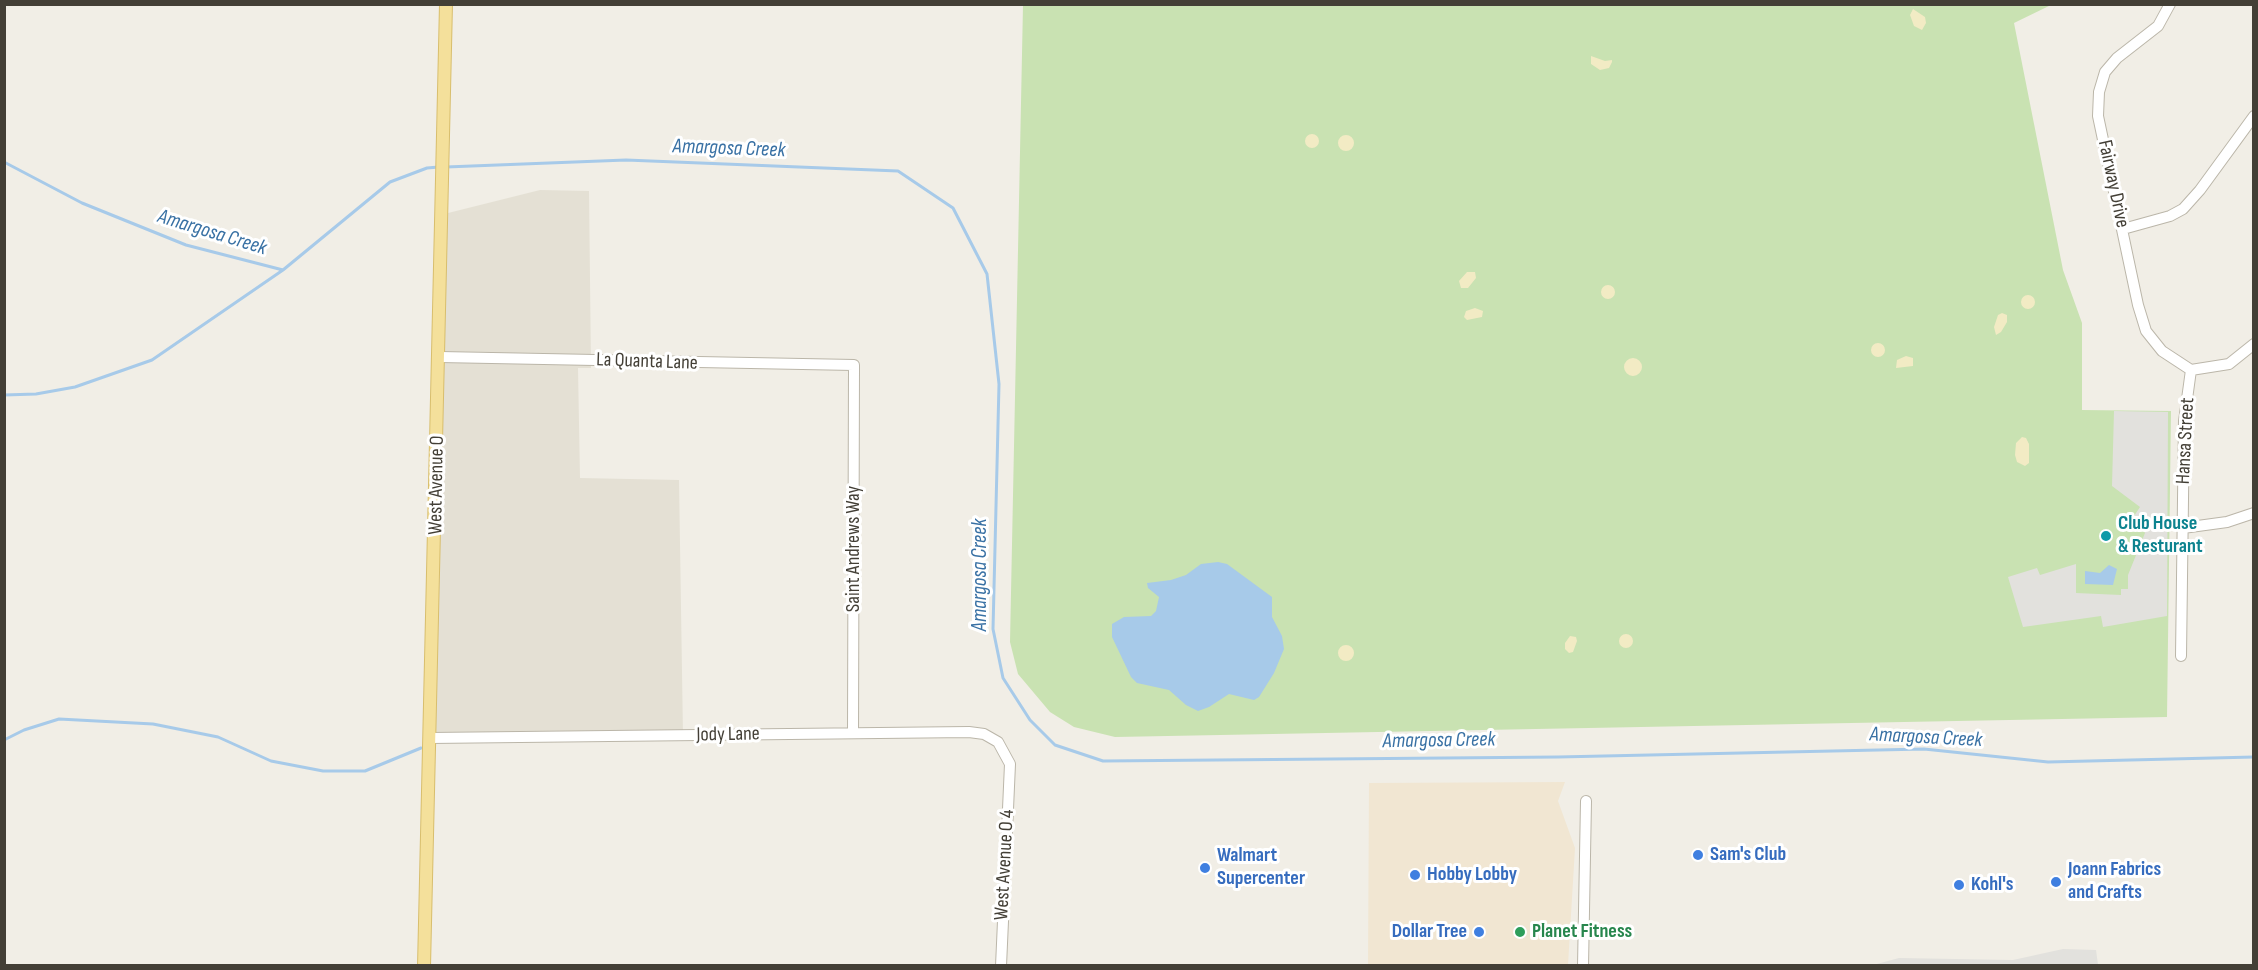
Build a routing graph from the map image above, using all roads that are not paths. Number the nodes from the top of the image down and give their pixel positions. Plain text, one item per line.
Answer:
1 (446, 4) edge
2 (2170, 4) edge
3 (2253, 116) edge
4 (2123, 229) junction
5 (2253, 344) edge
6 (440, 357) junction
7 (854, 365) joint
8 (2191, 370) junction
9 (2253, 513) edge
10 (2183, 528) junction
11 (2181, 656) dead end
12 (853, 733) junction
13 (430, 738) junction
14 (1010, 764) joint
15 (1586, 801) dead end
16 (424, 966) edge
17 (1000, 966) edge
18 (1583, 966) edge

1 - 6 main road, West Avenue O
2 - 4 street, Fairway Drive
3 - 4 street
4 - 8 street, Fairway Drive
5 - 8 street
6 - 7 street, La Quanta Lane
6 - 13 main road, West Avenue O
7 - 12 street, Saint Andrews Way
8 - 10 street, Hansa Street
9 - 10 street
10 - 11 street, Hansa Street
12 - 13 street, Jody Lane
12 - 14 street, Jody Lane
13 - 16 main road, West Avenue O
14 - 17 street, West Avenue O 4
15 - 18 street

